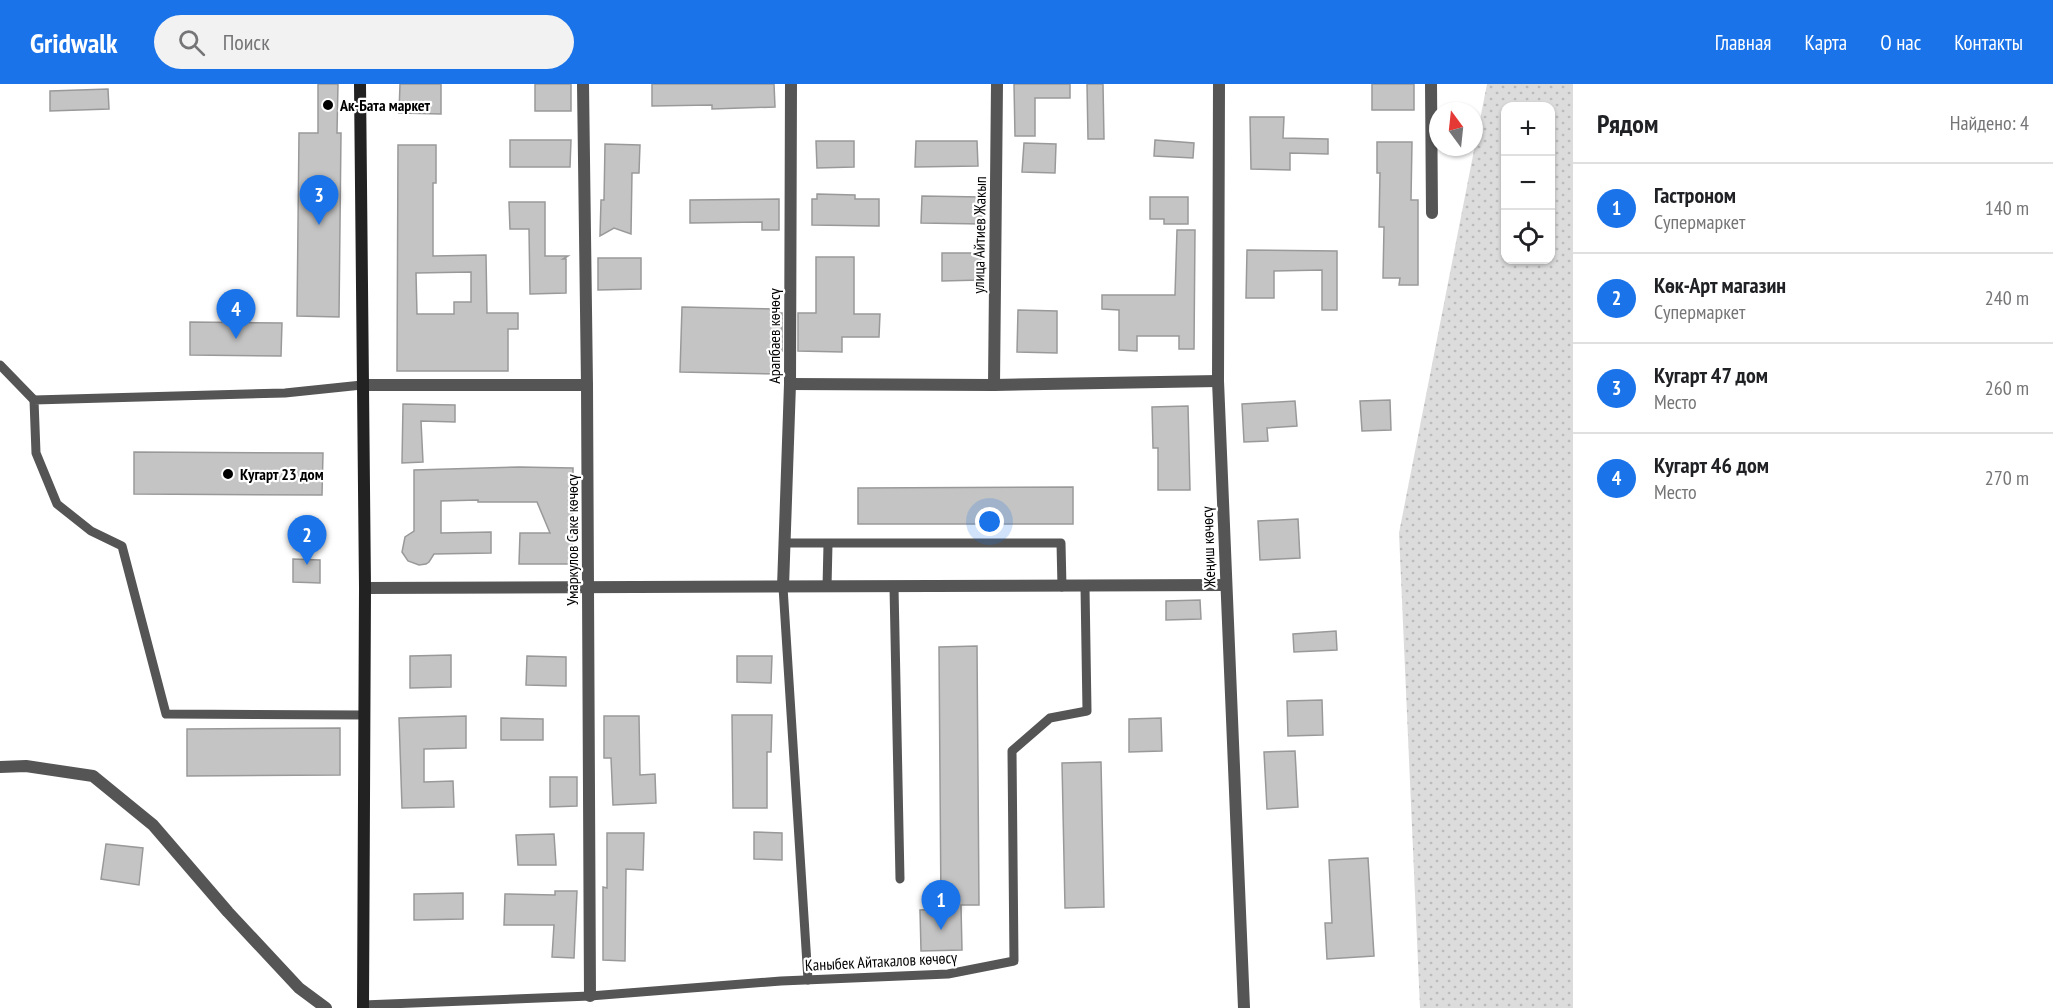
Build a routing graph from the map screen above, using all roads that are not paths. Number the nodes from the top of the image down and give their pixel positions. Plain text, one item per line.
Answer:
1 (360, 84) edge
2 (583, 84) edge
3 (791, 84) edge
4 (997, 84) edge
5 (1219, 84) edge
6 (1431, 84) edge
7 (1432, 213) dead end
8 (0, 364) edge
9 (1218, 381) junction
10 (790, 384) junction
11 (362, 385) junction
12 (587, 385) junction
13 (994, 385) junction
14 (34, 400) junction
15 (785, 543) junction
16 (828, 544) junction
17 (1226, 585) junction
18 (783, 587) junction
19 (827, 587) junction
20 (894, 587) junction
21 (1062, 587) junction
22 (1085, 587) junction
23 (365, 588) junction
24 (588, 588) junction
25 (364, 715) junction
26 (0, 766) edge
27 (900, 879) dead end
28 (808, 980) junction
29 (590, 996) junction
30 (363, 1006) edge
31 (326, 1008) edge
32 (1244, 1008) edge

1 - 11 main road
2 - 12 street, Умаркулов Саке көчөсү
3 - 10 street, Арапбаев көчөсү
4 - 13 street, улица Айтиев Жакып
5 - 9 street, Жеңиш көчөсү
6 - 7 street
8 - 14 lane
9 - 13 street
9 - 17 street, Жеңиш көчөсү
10 - 13 street
10 - 15 street, Арапбаев көчөсү
11 - 12 street
11 - 14 lane
11 - 23 main road
12 - 24 street, Умаркулов Саке көчөсү
14 - 25 lane
15 - 16 lane
15 - 18 street, Арапбаев көчөсү
16 - 19 lane
16 - 21 lane
17 - 22 street
17 - 32 street, Жеңиш көчөсү
18 - 19 street
18 - 24 street
18 - 28 lane
19 - 20 street
20 - 21 street
20 - 27 lane
21 - 22 street
22 - 28 lane, Каныбек Айтакалов көчөсү
23 - 24 street
23 - 25 main road
24 - 29 street, Умаркулов Саке көчөсү
25 - 30 main road
26 - 31 street
28 - 29 lane, Каныбек Айтакалов көчөсү
29 - 30 lane, Каныбек Айтакалов көчөсү

